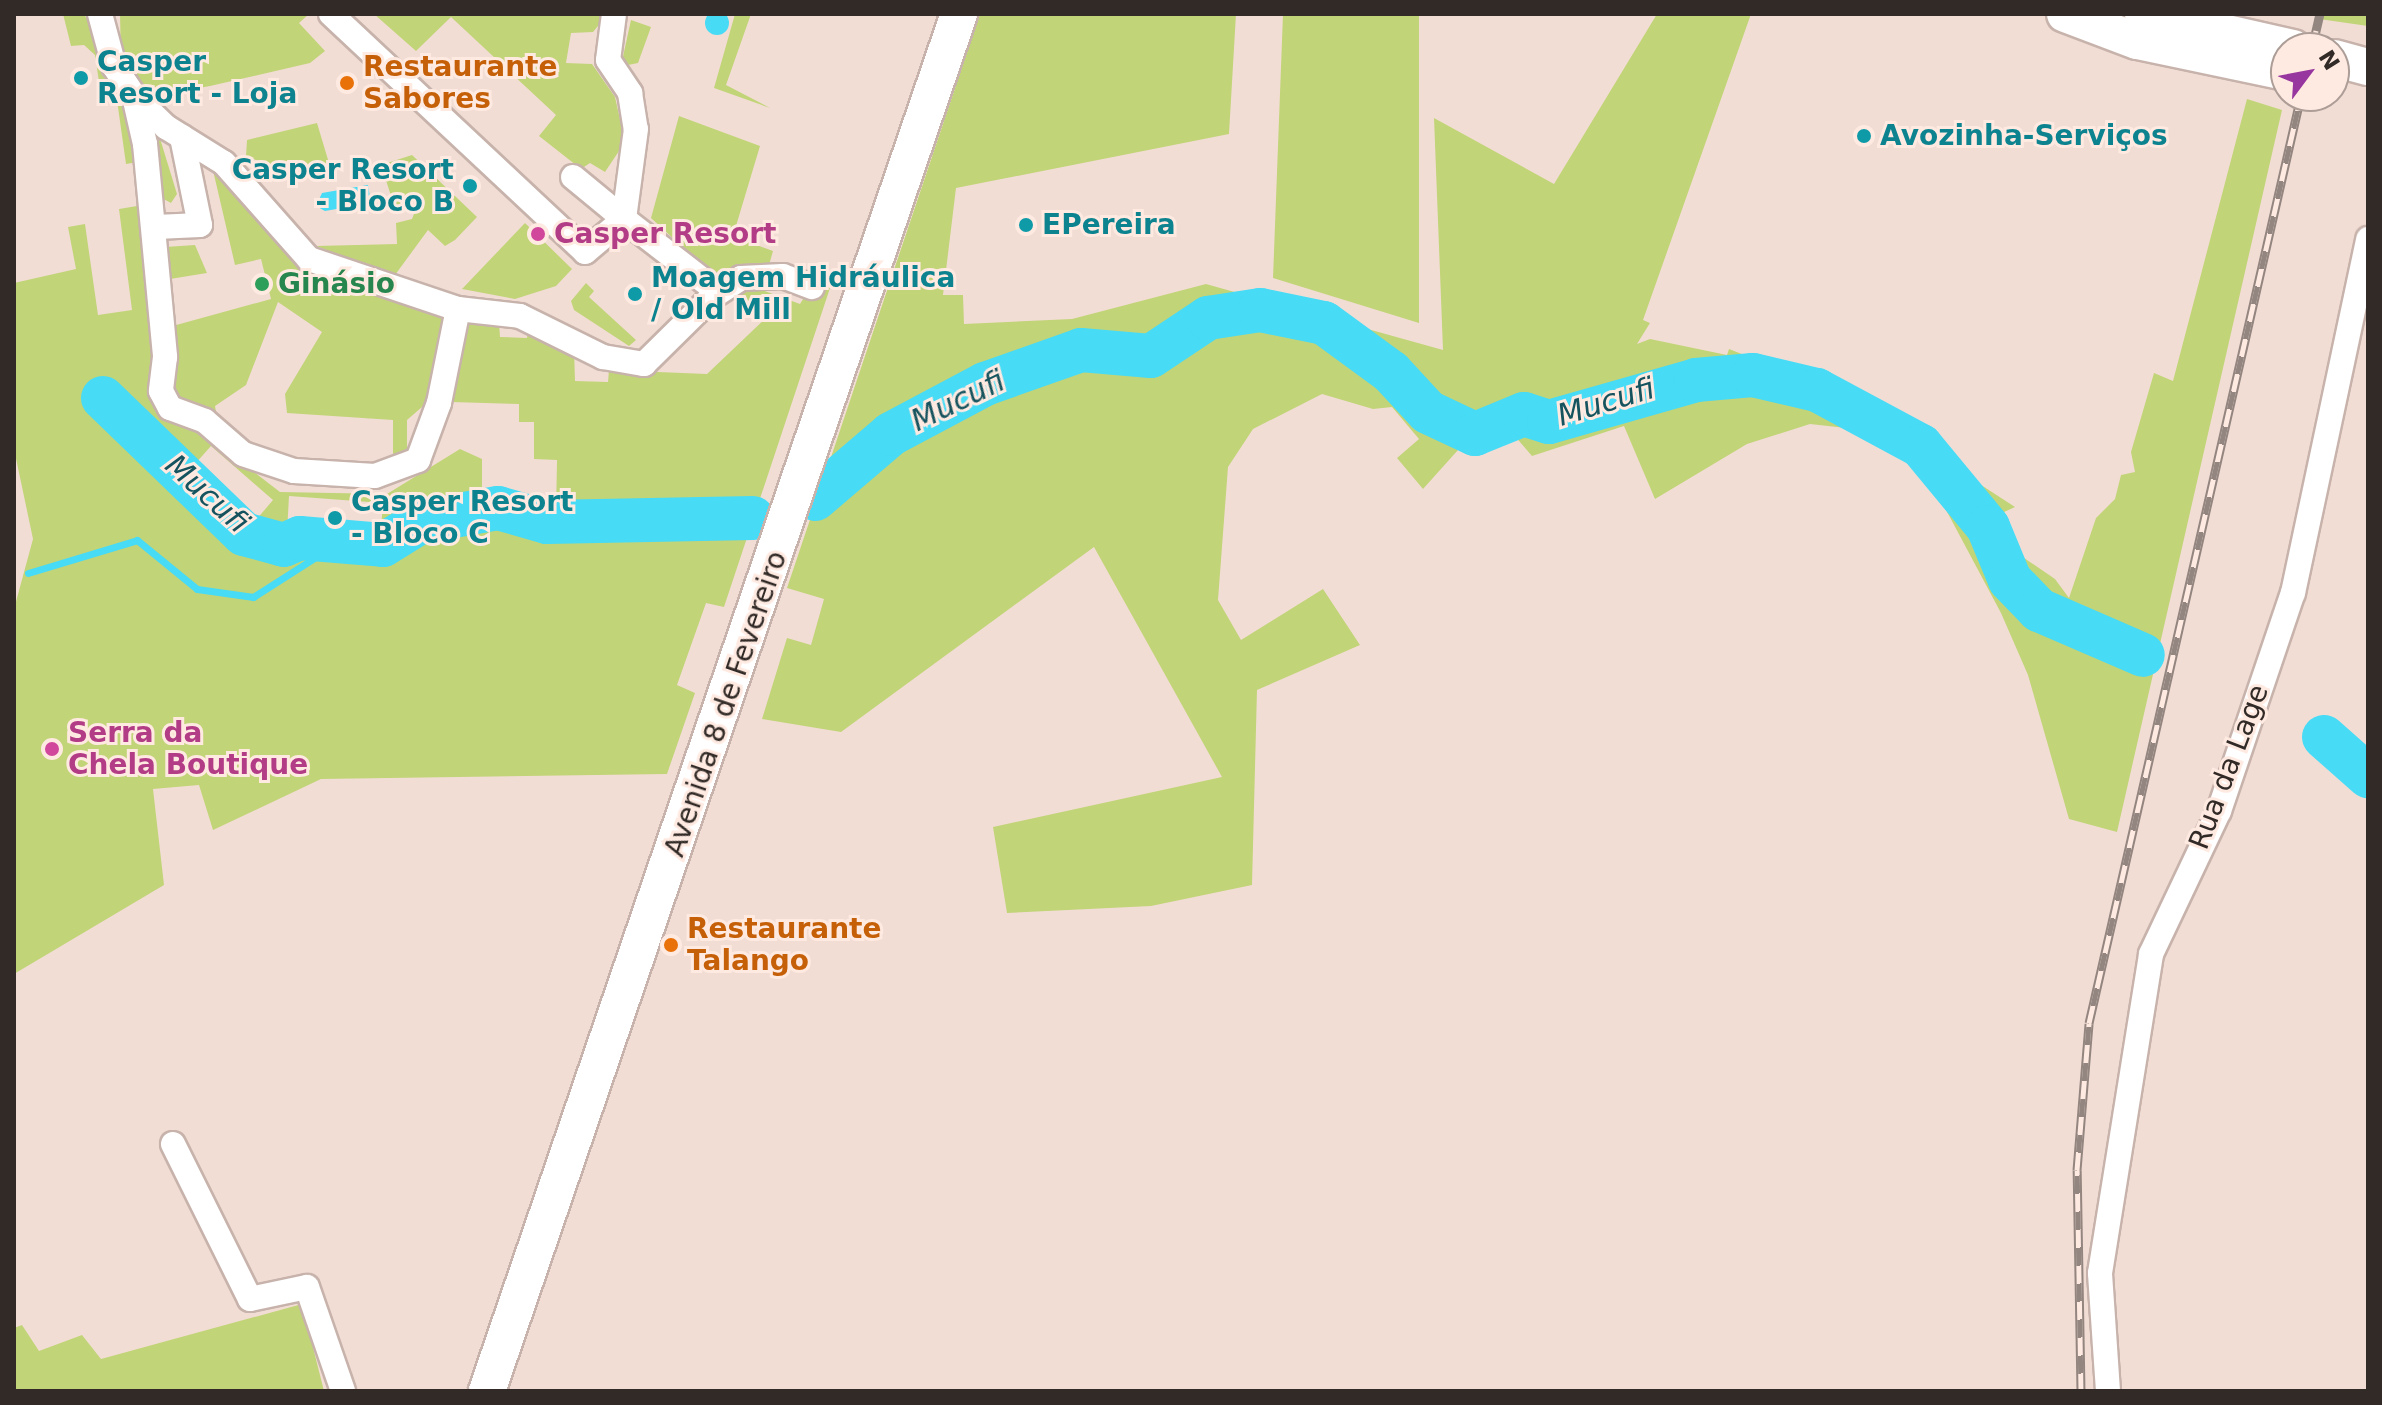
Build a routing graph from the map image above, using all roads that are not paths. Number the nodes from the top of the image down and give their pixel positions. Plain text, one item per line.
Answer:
1 (100, 14) edge
2 (331, 14) edge
3 (614, 14) edge
4 (959, 14) edge
5 (2065, 14) edge
6 (2144, 14) edge
7 (2270, 54) edge
8 (2270, 56) edge
9 (134, 96) junction
10 (182, 137) junction
11 (573, 177) dead end
12 (624, 219) junction
13 (156, 227) junction
14 (2368, 239) edge
15 (812, 287) dead end
16 (718, 292) junction
17 (458, 309) junction
18 (173, 1144) dead end
19 (343, 1391) edge
20 (487, 1391) edge
21 (2108, 1391) edge

1 - 9 street
2 - 12 street
3 - 12 street
4 - 20 main road, Avenida 8 de Fevereiro
5 - 8 main road
6 - 7 main road
9 - 10 street
9 - 13 street
10 - 13 street
10 - 17 street
11 - 12 street
12 - 16 street
13 - 17 street
14 - 21 street, Rua da Lage
15 - 16 street
16 - 17 street
18 - 19 street

